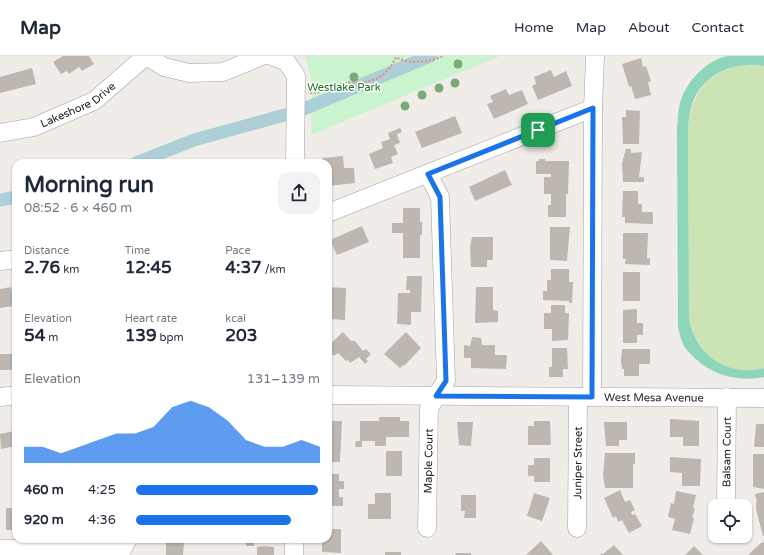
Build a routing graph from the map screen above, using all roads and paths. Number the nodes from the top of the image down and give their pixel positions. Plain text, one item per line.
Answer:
1 (146, 56) edge
2 (262, 56) edge
3 (271, 56) edge
4 (443, 56) edge
5 (595, 57) dead end
6 (302, 93) junction
7 (593, 108) junction
8 (0, 133) edge
9 (295, 159) edge
10 (428, 174) junction
11 (332, 211) edge
12 (12, 260) edge
13 (0, 261) edge
14 (332, 395) edge
15 (12, 396) edge
16 (436, 396) junction
17 (0, 397) edge
18 (585, 397) junction
19 (727, 397) junction
20 (764, 398) edge
21 (726, 499) edge
22 (428, 528) dead end
23 (577, 528) dead end
24 (126, 543) edge
25 (294, 543) edge
26 (0, 549) edge
27 (294, 555) edge

1 - 2 street
1 - 8 street, Lakeshore Drive
3 - 6 street
4 - 6 path
5 - 7 street, Juniper Street
6 - 9 street
7 - 10 street
7 - 18 street, Juniper Street
10 - 11 street
10 - 16 street, Maple Court
12 - 13 street
14 - 16 street, West Mesa Avenue
15 - 17 street
16 - 18 street, West Mesa Avenue
16 - 22 street, Maple Court
18 - 19 street, West Mesa Avenue
18 - 23 street, Juniper Street
19 - 20 street, West Mesa Avenue
19 - 21 street, Balsam Court
24 - 26 street
25 - 27 street

